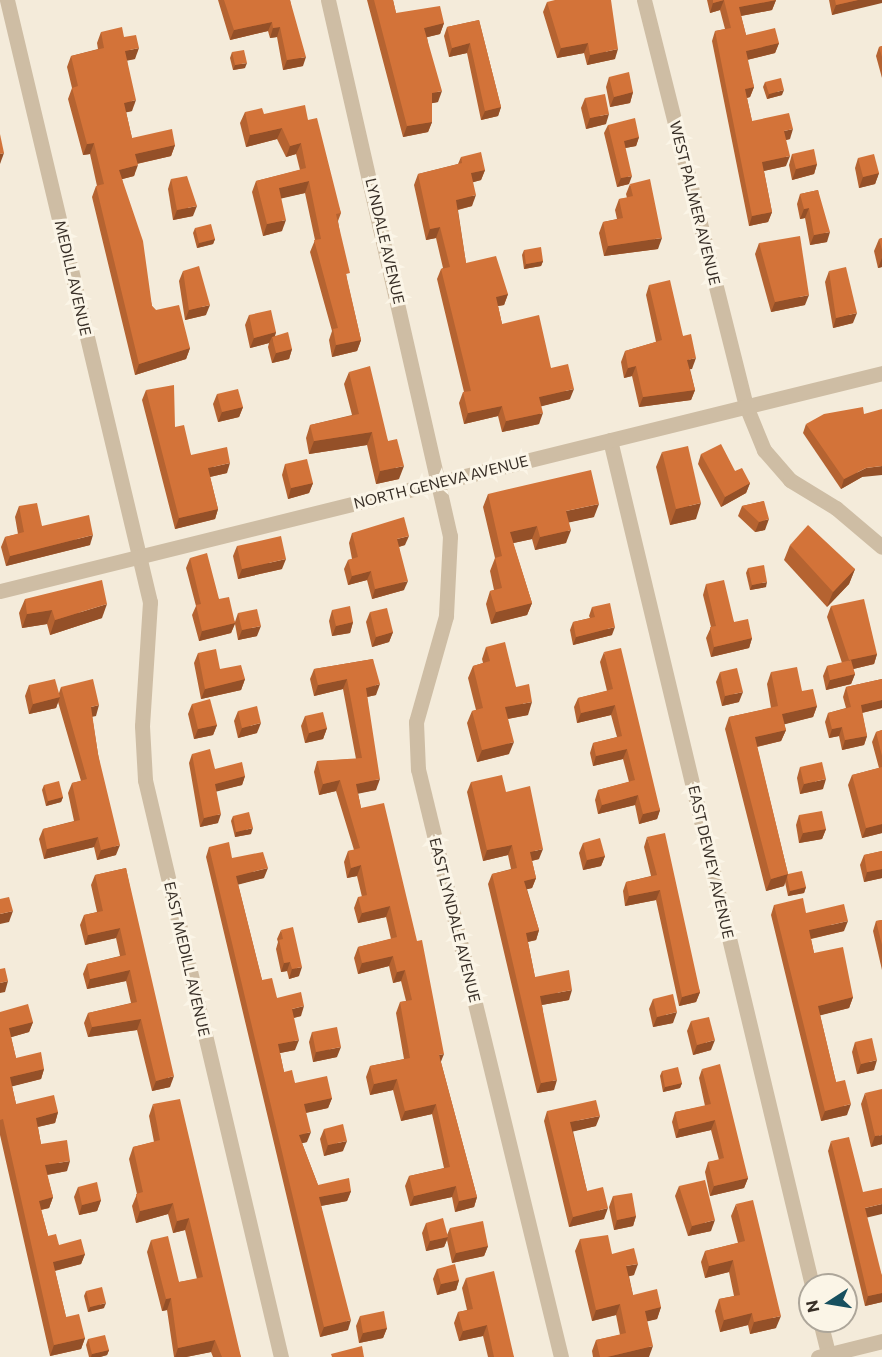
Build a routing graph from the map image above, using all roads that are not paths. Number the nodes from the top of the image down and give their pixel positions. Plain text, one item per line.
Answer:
1 (7, 0) edge
2 (328, 0) edge
3 (644, 0) edge
4 (882, 373) edge
5 (746, 406) junction
6 (610, 440) junction
7 (442, 481) junction
8 (882, 547) edge
9 (140, 556) junction
10 (0, 591) edge
11 (809, 1273) edge
12 (822, 1333) edge
13 (882, 1341) edge
14 (825, 1356) edge
15 (281, 1357) edge
16 (561, 1357) edge

1 - 9 street, MEDILL AVENUE
2 - 7 street, LYNDALE AVENUE
3 - 5 street, WEST PALMER AVENUE
4 - 5 street, NORTH GENEVA AVENUE
5 - 6 street, NORTH GENEVA AVENUE
5 - 8 street, WEST PALMER AVENUE
6 - 7 street, NORTH GENEVA AVENUE
6 - 11 street, EAST DEWEY AVENUE
7 - 9 street, NORTH GENEVA AVENUE
7 - 16 street, EAST LYNDALE AVENUE
9 - 10 street, NORTH GENEVA AVENUE
9 - 15 street, EAST MEDILL AVENUE
12 - 14 street
13 - 14 street

